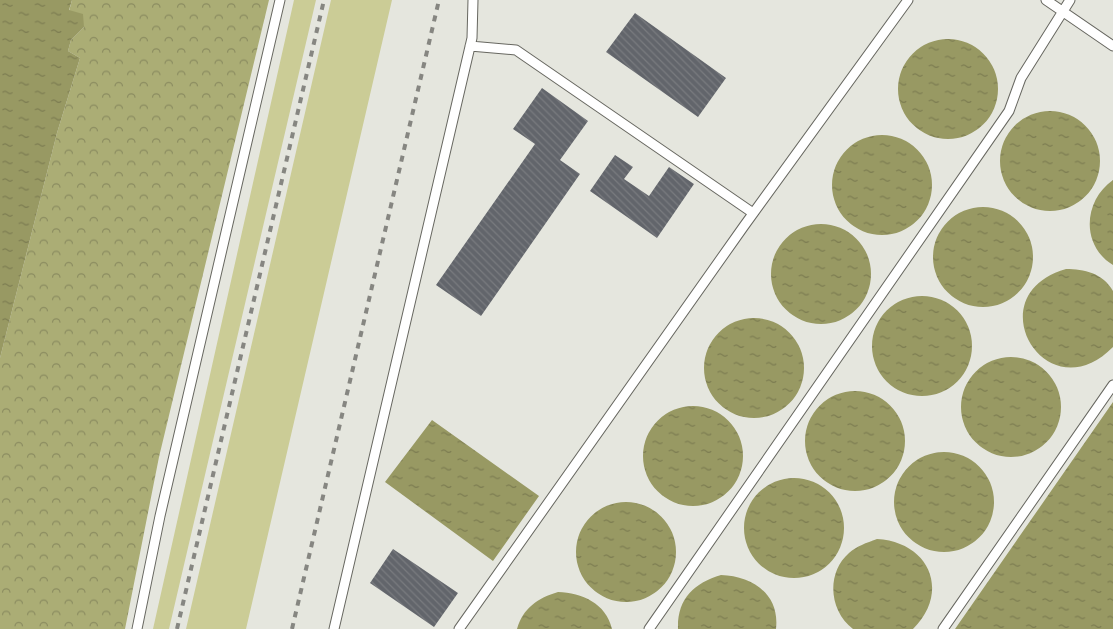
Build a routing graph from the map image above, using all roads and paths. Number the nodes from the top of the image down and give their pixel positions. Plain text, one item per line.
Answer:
1 (280, 0) edge
2 (473, 0) edge
3 (908, 0) edge
4 (1046, 0) edge
5 (1070, 0) edge
6 (1063, 11) junction
7 (470, 46) junction
8 (1113, 46) edge
9 (753, 213) junction
10 (1113, 385) edge
11 (137, 629) edge
12 (334, 629) edge
13 (459, 629) edge
14 (649, 629) edge
15 (943, 629) edge

1 - 11 lane
2 - 7 lane
3 - 9 lane
4 - 6 lane
5 - 6 lane
6 - 8 lane
6 - 14 lane
7 - 9 lane
7 - 12 lane
9 - 13 lane
10 - 15 lane

